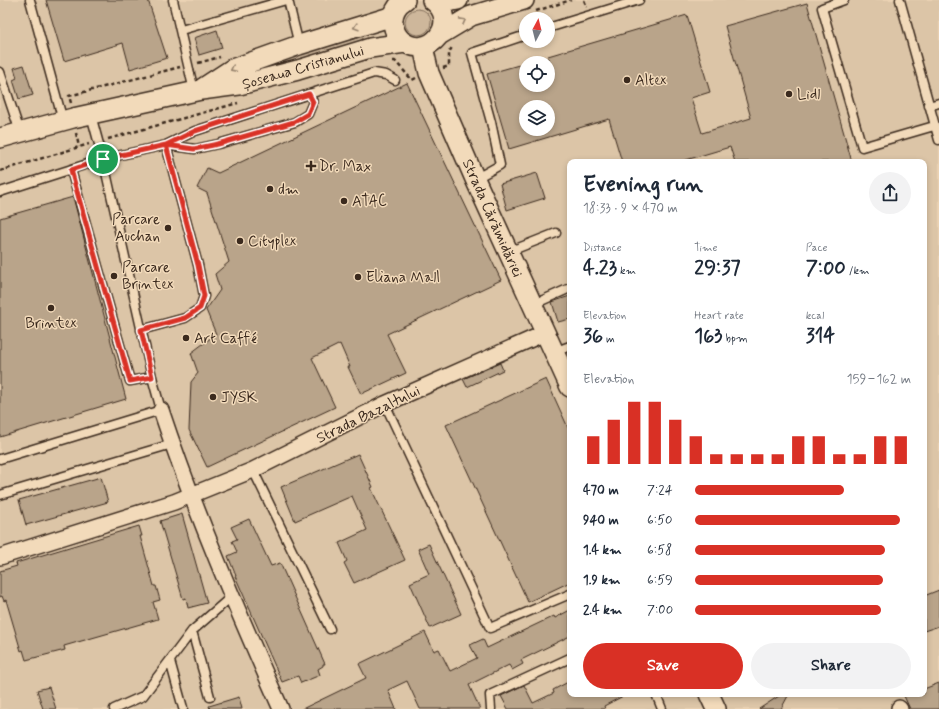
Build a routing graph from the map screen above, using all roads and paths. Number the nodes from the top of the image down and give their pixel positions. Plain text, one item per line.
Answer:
1 (30, 0) edge
2 (173, 0) edge
3 (287, 0) edge
4 (405, 0) edge
5 (458, 0) edge
6 (524, 0) edge
7 (639, 0) edge
8 (844, 0) edge
9 (900, 0) edge
10 (434, 2) edge
11 (394, 16) junction
12 (555, 26) edge
13 (181, 30) junction
14 (440, 34) junction
15 (519, 38) edge
16 (299, 45) junction
17 (414, 45) junction
18 (0, 72) edge
19 (395, 80) dead end
20 (197, 90) junction
21 (309, 94) junction
22 (939, 103) edge
23 (929, 106) junction
24 (91, 115) junction
25 (63, 121) junction
26 (934, 126) junction
27 (20, 132) junction
28 (0, 138) edge
29 (939, 140) edge
30 (166, 145) junction
31 (103, 159) junction
32 (71, 170) junction
33 (475, 179) junction
34 (0, 192) edge
35 (556, 232) dead end
36 (507, 252) junction
37 (567, 289) edge
38 (532, 305) junction
39 (141, 330) junction
40 (545, 333) junction
41 (562, 349) edge
42 (567, 373) edge
43 (152, 377) junction
44 (385, 404) junction
45 (161, 410) junction
46 (172, 444) junction
47 (0, 459) edge
48 (254, 470) junction
49 (0, 495) edge
50 (191, 495) junction
51 (0, 557) edge
52 (567, 595) edge
53 (231, 597) junction
54 (330, 629) dead end
55 (192, 631) junction
56 (567, 659) edge
57 (170, 661) junction
58 (268, 678) junction
59 (210, 696) dead end
60 (657, 697) edge
61 (710, 697) edge
62 (183, 708) dead end
63 (114, 709) edge
64 (274, 709) edge
65 (281, 709) edge
66 (492, 709) edge
67 (662, 709) edge
68 (716, 709) edge

1 - 25 lane
2 - 13 lane
3 - 13 lane
3 - 16 lane
4 - 11 street
5 - 10 street
14 -> 6 street
7 - 12 lane
8 - 26 lane
9 - 23 lane
10 - 14 street
11 -> 16 street, Șoseaua Cristianului
11 - 17 street
13 - 20 lane
14 - 17 street
15 - 33 lane
16 -> 20 street, Șoseaua Cristianului
17 - 20 street, Șoseaua Cristianului
17 - 33 street, Strada Cărămidăriei
18 - 27 lane
19 - 21 lane
20 - 24 street, Șoseaua Cristianului
21 - 30 lane
21 - 30 lane
22 - 23 lane
23 - 26 lane
24 - 25 street, Șoseaua Cristianului
24 - 31 lane
25 - 27 street, Șoseaua Cristianului
26 - 29 lane
27 - 28 street, Șoseaua Cristianului
30 - 31 lane
30 - 39 lane
31 - 32 lane
31 - 39 lane
32 - 34 lane
32 - 43 lane
33 - 36 street, Strada Cărămidăriei
35 - 36 lane
36 - 38 street, Strada Cărămidăriei
37 - 38 lane
38 - 40 street, Strada Cărămidăriei
39 - 43 lane
40 - 41 street, Strada Cărămidăriei
40 - 44 street, Strada Bazaltului
41 - 42 street, Strada Cărămidăriei
43 - 45 lane
44 - 48 street, Strada Bazaltului
44 - 52 lane
45 - 46 street
45 - 47 lane
46 - 49 lane
46 - 50 street
48 - 50 street, Strada Bazaltului
48 - 54 lane
50 - 51 street, Strada Bazaltului
50 - 53 street
53 - 55 lane
53 - 58 street
55 - 57 lane
55 - 59 lane
56 - 66 lane
57 - 62 lane
57 - 63 lane
58 - 64 lane
58 - 65 street
60 - 67 lane
61 - 68 street

